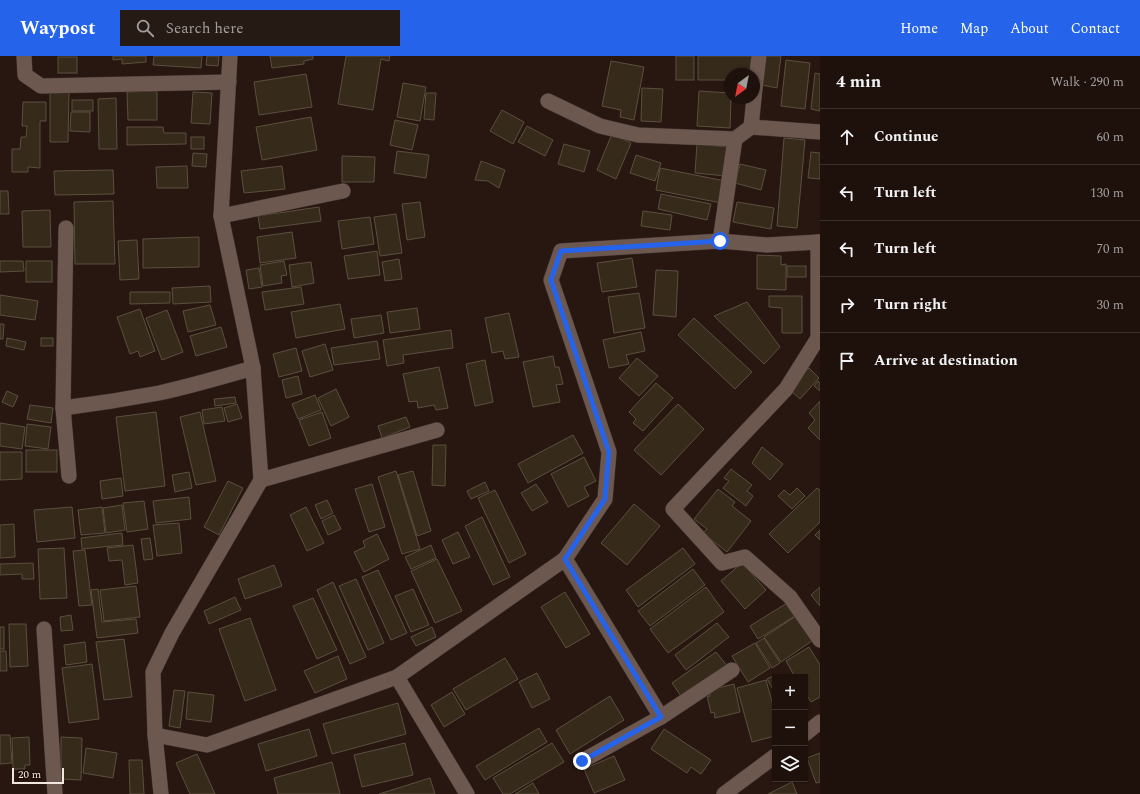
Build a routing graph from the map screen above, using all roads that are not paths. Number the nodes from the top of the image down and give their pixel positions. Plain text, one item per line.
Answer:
1 (24, 56) edge
2 (230, 56) edge
3 (758, 56) edge
4 (757, 68) edge
5 (229, 82) junction
6 (548, 101) dead end
7 (753, 104) edge
8 (751, 127) junction
9 (820, 132) edge
10 (734, 139) junction
11 (343, 191) dead end
12 (221, 216) junction
13 (66, 228) dead end
14 (720, 241) junction
15 (819, 242) edge
16 (253, 368) junction
17 (63, 408) junction
18 (437, 430) dead end
19 (70, 476) dead end
20 (261, 480) junction
21 (565, 559) junction
22 (44, 629) dead end
23 (820, 640) edge
24 (732, 670) dead end
25 (397, 677) junction
26 (661, 717) junction
27 (820, 722) edge
28 (808, 732) edge
29 (155, 735) junction
30 (772, 758) edge
31 (582, 761) dead end
32 (55, 794) edge
33 (161, 794) edge
34 (467, 794) edge
35 (724, 794) edge

1 - 5 street
2 - 5 street
3 - 4 street
5 - 12 street
6 - 10 street
7 - 8 street
8 - 9 street
8 - 10 street
10 - 14 street
11 - 12 street
12 - 16 street
13 - 17 street
14 - 15 street
14 - 21 street
15 - 23 street
16 - 17 street
16 - 20 street
17 - 19 street
18 - 20 street
20 - 29 street
21 - 25 street
21 - 26 street
22 - 32 street
24 - 26 street
25 - 29 street
25 - 34 street
26 - 31 street
27 - 28 street
29 - 33 street
30 - 35 street

